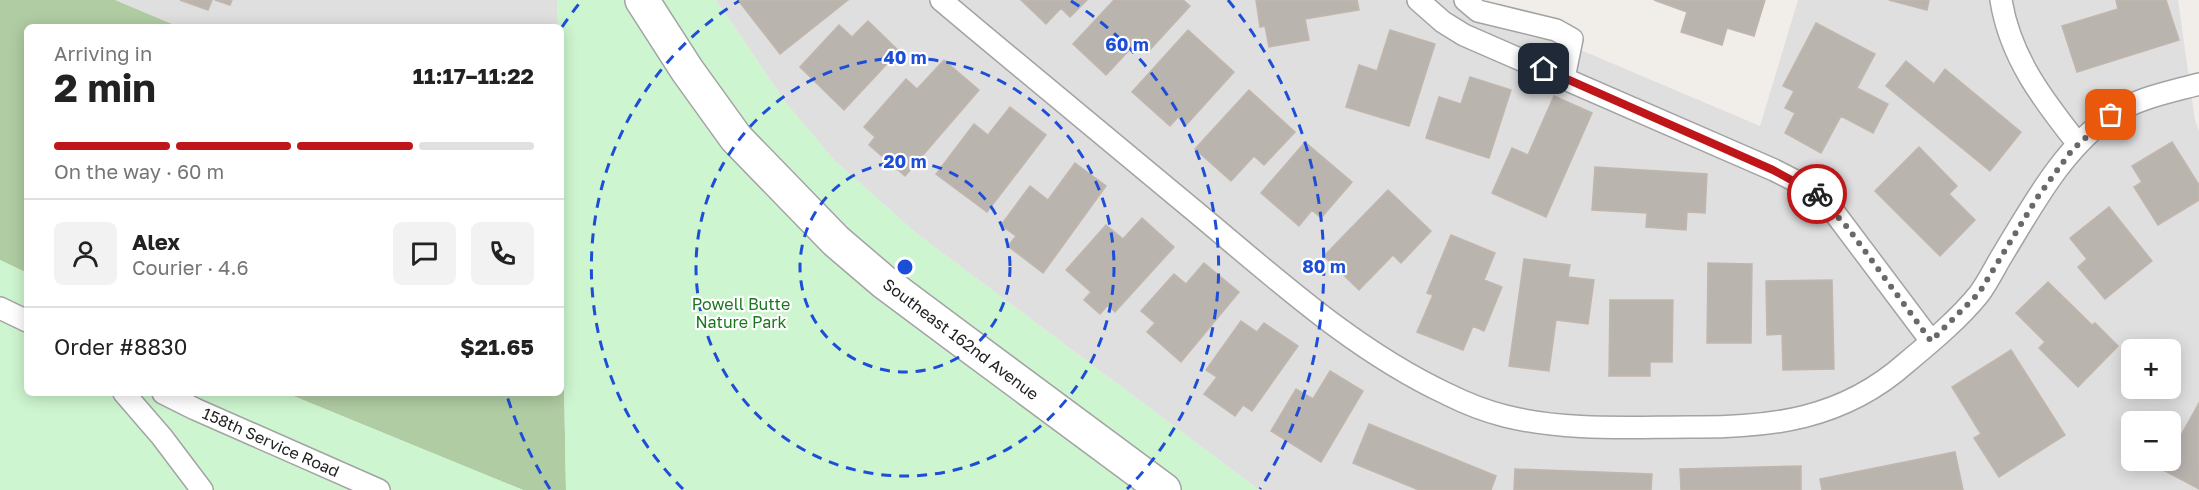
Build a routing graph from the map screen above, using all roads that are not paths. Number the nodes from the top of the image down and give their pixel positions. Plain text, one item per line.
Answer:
1 (642, 0) edge
2 (941, 0) edge
3 (1418, 0) edge
4 (1465, 0) edge
5 (2001, 0) edge
6 (1564, 78) junction
7 (2199, 84) edge
8 (2078, 144) junction
9 (0, 308) edge
10 (24, 320) edge
11 (1931, 341) junction
12 (127, 396) edge
13 (169, 396) edge
14 (202, 490) edge
15 (379, 490) edge
16 (1164, 490) edge

1 - 16 street, Southeast 162nd Avenue
2 - 11 lane
3 - 6 lane
4 - 6 lane
5 - 8 lane
6 - 11 lane
7 - 8 lane
8 - 11 lane
9 - 10 lane
12 - 14 lane
13 - 15 lane, 158th Service Road

